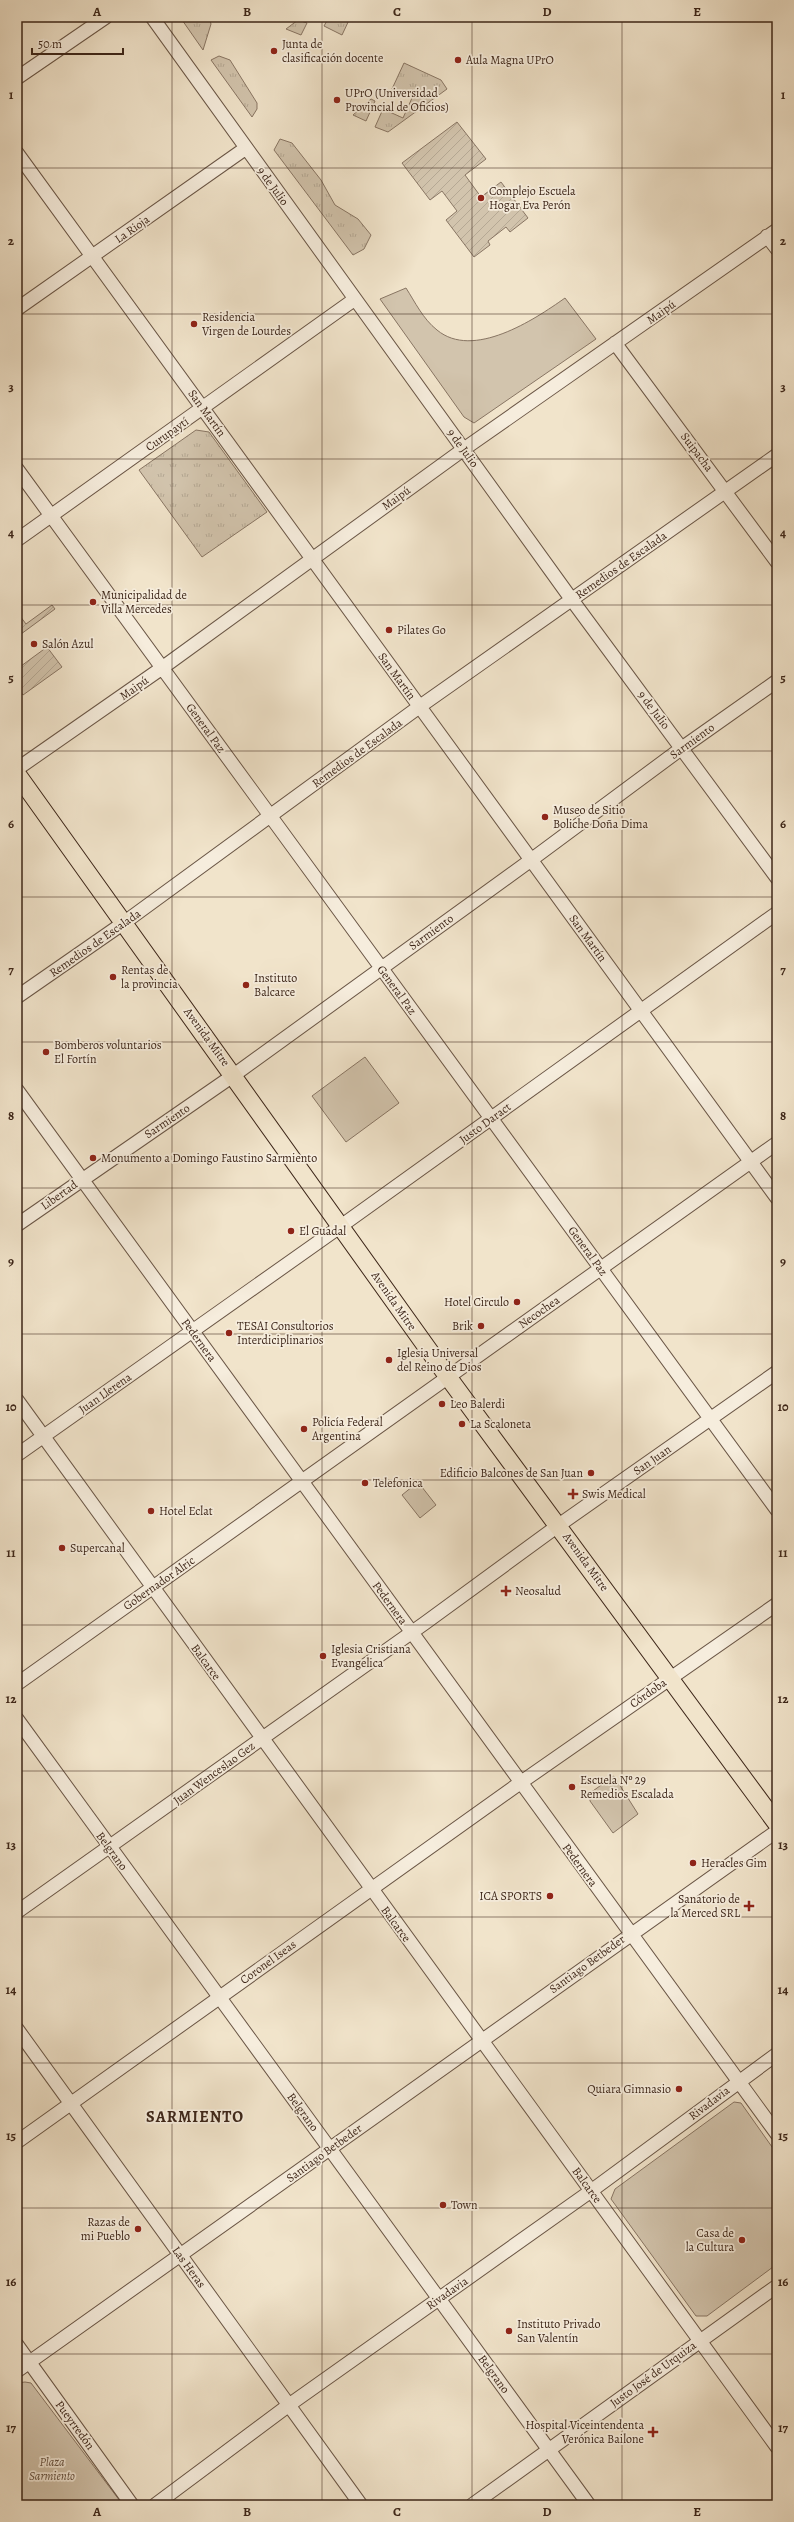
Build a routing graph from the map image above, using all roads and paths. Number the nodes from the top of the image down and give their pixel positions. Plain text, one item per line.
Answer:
1 (106, 17) edge
2 (152, 17) edge
3 (17, 78) edge
4 (246, 148) junction
5 (17, 153) edge
6 (772, 233) edge
7 (777, 249) edge
8 (92, 256) junction
9 (355, 299) junction
10 (17, 309) edge
11 (615, 343) junction
12 (204, 409) junction
13 (464, 449) junction
14 (777, 455) edge
15 (17, 469) edge
16 (726, 491) junction
17 (51, 516) junction
18 (17, 540) edge
19 (313, 559) junction
20 (777, 562) edge
21 (572, 600) junction
22 (162, 668) junction
23 (777, 681) edge
24 (419, 708) junction
25 (682, 748) junction
26 (17, 769) edge
27 (17, 774) edge
28 (270, 816) junction
29 (532, 860) junction
30 (777, 878) edge
31 (777, 913) edge
32 (125, 922) junction
33 (381, 968) junction
34 (17, 997) edge
35 (641, 1011) junction
36 (234, 1075) junction
37 (17, 1090) edge
38 (491, 1119) junction
39 (777, 1143) edge
40 (750, 1162) junction
41 (82, 1180) junction
42 (777, 1198) edge
43 (17, 1225) edge
44 (341, 1226) junction
45 (601, 1269) junction
46 (192, 1331) junction
47 (777, 1372) edge
48 (448, 1377) junction
49 (17, 1400) edge
50 (711, 1419) junction
51 (44, 1436) junction
52 (17, 1455) edge
53 (301, 1482) junction
54 (777, 1510) edge
55 (559, 1525) junction
56 (153, 1588) junction
57 (777, 1604) edge
58 (411, 1632) junction
59 (669, 1679) junction
60 (17, 1684) edge
61 (17, 1719) edge
62 (262, 1739) junction
63 (520, 1783) junction
64 (777, 1824) edge
65 (777, 1831) edge
66 (109, 1848) junction
67 (370, 1889) junction
68 (17, 1912) edge
69 (630, 1933) junction
70 (218, 1997) junction
71 (17, 2029) edge
72 (482, 2040) junction
73 (777, 2054) edge
74 (738, 2082) junction
75 (71, 2102) junction
76 (777, 2134) edge
77 (17, 2142) edge
78 (330, 2150) junction
79 (591, 2191) junction
80 (181, 2256) junction
81 (777, 2286) edge
82 (439, 2299) junction
83 (701, 2340) junction
84 (17, 2346) edge
85 (29, 2363) junction
86 (17, 2371) edge
87 (289, 2405) junction
88 (777, 2447) edge
89 (549, 2449) junction
90 (132, 2505) edge
91 (155, 2505) edge
92 (361, 2505) edge
93 (472, 2505) edge
94 (589, 2505) edge

1 - 3 street
2 - 4 street, 9 de Julio
4 - 8 street, La Rioja
4 - 9 street, 9 de Julio
5 - 8 street, San Martín
6 - 7 street
6 - 11 street, Maipú
8 - 10 street, La Rioja
8 - 12 street, San Martín
9 - 12 street, Curupaytí
9 - 13 street, 9 de Julio
11 - 13 street, Maipú
11 - 16 street, Suipacha
12 - 17 street, Curupaytí
12 - 19 street, San Martín
13 - 19 street, Maipú
13 - 21 street, 9 de Julio
14 - 16 street, Remedios de Escalada
15 - 17 street, General Paz
16 - 20 street, Suipacha
16 - 21 street, Remedios de Escalada
17 - 18 street, Curupaytí
17 - 22 street, General Paz
19 - 22 street, Maipú
19 - 24 street, San Martín
21 - 24 street, Remedios de Escalada
21 - 25 street, 9 de Julio
22 - 26 street, Maipú
22 - 28 street, General Paz
23 - 25 street, Sarmiento
24 - 28 street, Remedios de Escalada
24 - 29 street, San Martín
25 - 29 street, Sarmiento
25 - 30 street, 9 de Julio
27 - 32 main road, Avenida Mitre
28 - 32 street, Remedios de Escalada
28 - 33 street, General Paz
29 - 33 street, Sarmiento
29 - 35 street, San Martín
31 - 35 street, Justo Daract
32 - 34 street, Remedios de Escalada
32 - 36 main road, Avenida Mitre
33 - 36 street, Sarmiento
33 - 38 street, General Paz
35 - 38 street, Justo Daract
35 - 40 street, San Martín
36 - 41 street, Sarmiento
36 - 44 main road, Avenida Mitre
37 - 41 street, Pedernera
38 - 44 street, Justo Daract
38 - 45 street, General Paz
39 - 40 street, Necochea
40 - 42 street, San Martín
40 - 45 street, Necochea
41 - 43 street, Libertad
41 - 46 street, Pedernera
44 - 46 street, Justo Daract
44 - 48 main road, Avenida Mitre
45 - 48 street, Necochea
45 - 50 street, General Paz
46 - 51 street, Juan Llerena
46 - 53 street, Pedernera
47 - 50 street, San Juan
48 - 53 street, Necochea
48 - 55 main road, Avenida Mitre
49 - 51 street, Balcarce
50 - 54 street, General Paz
50 - 55 street, San Juan
51 - 52 street, Juan Llerena
51 - 56 street, Balcarce
53 - 56 street, Gobernador Alric
53 - 58 street, Pedernera
55 - 58 street, San Juan
55 - 59 main road, Avenida Mitre
56 - 60 street, Gobernador Alric
56 - 62 street, Balcarce
57 - 59 street, Córdoba
58 - 62 street, Juan Wenceslao Gez
58 - 63 street, Pedernera
59 - 63 street, Córdoba
59 - 64 main road, Avenida Mitre
61 - 66 street, Belgrano
62 - 66 street, Juan Wenceslao Gez
62 - 67 street, Balcarce
63 - 67 street, Coronel Iseas
63 - 69 street, Pedernera
65 - 69 street, Santiago Betbeder
66 - 68 street, Juan Wenceslao Gez
66 - 70 street, Belgrano
67 - 70 street, Coronel Iseas
67 - 72 street, Balcarce
69 - 72 street, Santiago Betbeder
69 - 74 street, Pedernera
70 - 75 street, Coronel Iseas
70 - 78 street, Belgrano
71 - 75 street, Las Heras
72 - 78 street, Santiago Betbeder
72 - 79 street, Balcarce
73 - 74 street, Rivadavia
74 - 76 street, Pedernera
74 - 79 street, Rivadavia
75 - 77 street, Coronel Iseas
75 - 80 street, Las Heras
78 - 80 street, Santiago Betbeder
78 - 82 street, Belgrano
79 - 82 street, Rivadavia
79 - 83 street, Balcarce
80 - 85 street, Santiago Betbeder
80 - 87 street, Las Heras
81 - 83 street, Justo José de Urquiza
82 - 87 street, Rivadavia
82 - 89 street, Belgrano
83 - 88 street, Balcarce
83 - 89 street, Justo José de Urquiza
84 - 85 street, Pueyrredón
85 - 86 street, Santiago Betbeder
85 - 90 street, Pueyrredón
87 - 91 street, Rivadavia
87 - 92 street, Las Heras
89 - 93 street, Justo José de Urquiza
89 - 94 street, Belgrano

